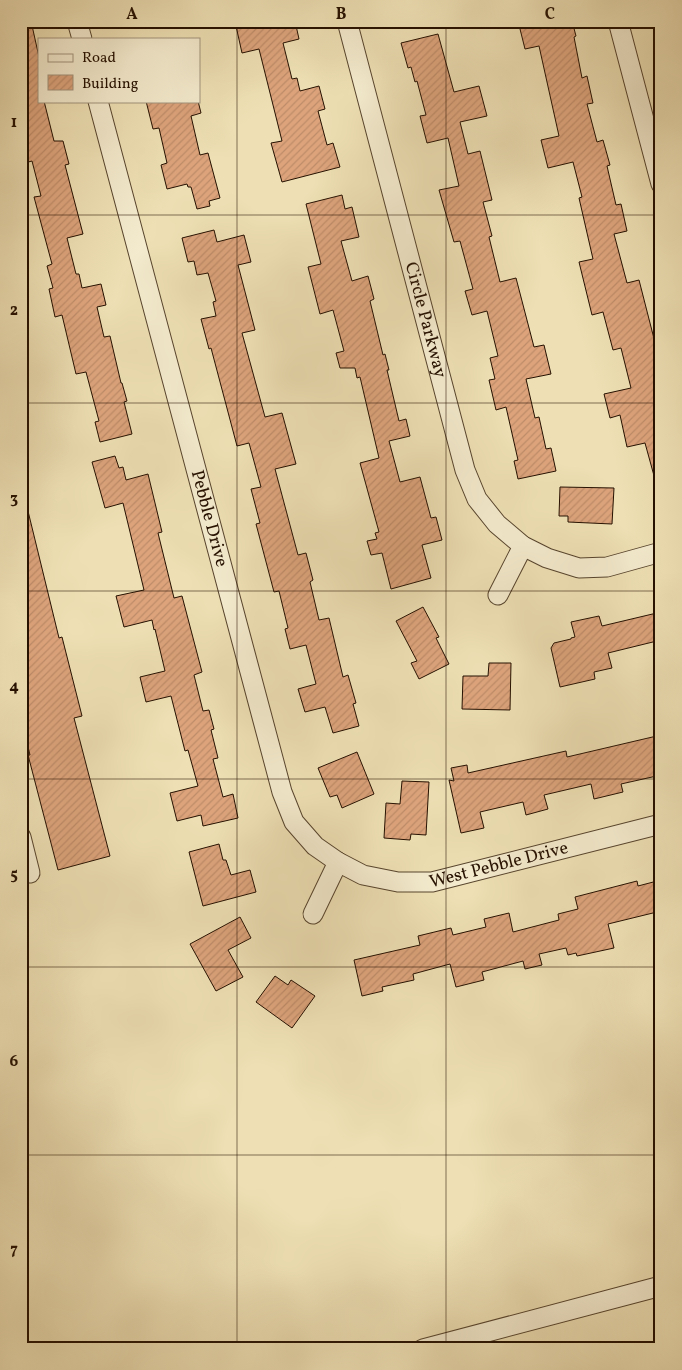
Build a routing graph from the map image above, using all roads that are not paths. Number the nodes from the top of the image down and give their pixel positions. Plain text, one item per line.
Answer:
1 (77, 21) edge
2 (347, 21) edge
3 (618, 21) edge
4 (82, 38) edge
5 (98, 102) edge
6 (661, 184) edge
7 (523, 546) junction
8 (661, 552) edge
9 (498, 595) dead end
10 (661, 824) edge
11 (21, 837) edge
12 (338, 862) junction
13 (30, 873) dead end
14 (313, 914) dead end
15 (661, 1286) edge
16 (422, 1349) edge

1 - 4 street
2 - 7 street, Circle Parkway
3 - 6 street
5 - 12 street, Pebble Drive
7 - 8 street, Circle Parkway
7 - 9 street
10 - 12 street, West Pebble Drive
11 - 13 street
12 - 14 street
15 - 16 street

